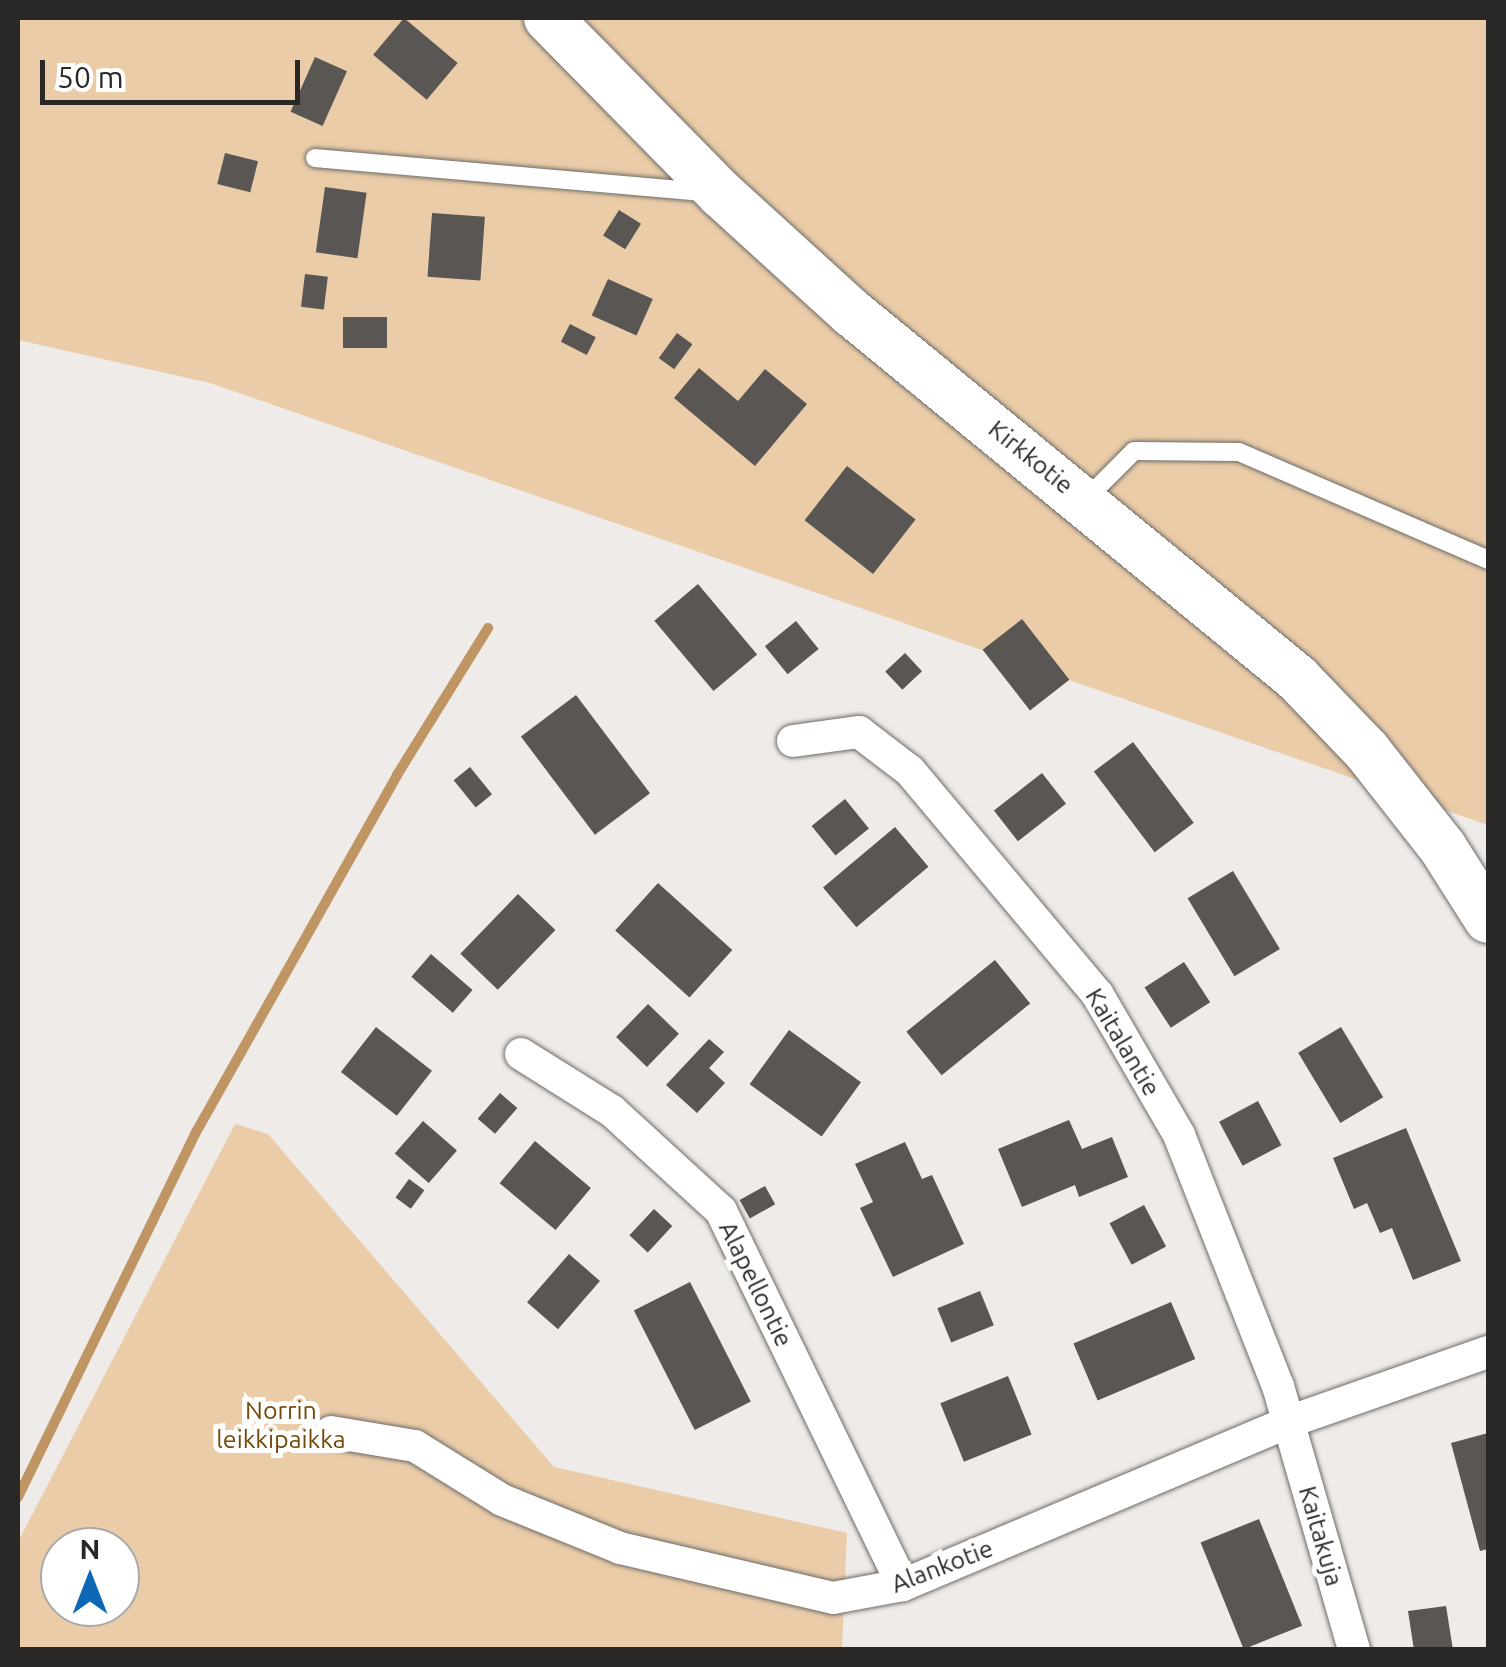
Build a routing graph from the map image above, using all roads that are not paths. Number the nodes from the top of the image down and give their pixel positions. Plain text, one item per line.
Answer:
1 (548, 18) edge
2 (315, 158) dead end
3 (721, 194) junction
4 (1085, 500) junction
5 (1488, 560) edge
6 (794, 741) dead end
7 (1488, 920) edge
8 (521, 1054) dead end
9 (1488, 1352) edge
10 (1288, 1422) junction
11 (331, 1432) dead end
12 (904, 1585) junction
13 (1354, 1650) edge

1 - 3 street, Kirkkotie
2 - 3 lane
3 - 4 street, Kirkkotie
4 - 5 lane
4 - 7 street, Kirkkotie
6 - 10 street, Kaitalantie
8 - 12 street, Alapellontie
9 - 10 street, Alankotie
10 - 12 street, Alankotie
10 - 13 street, Kaitakuja
11 - 12 street, Alankotie

